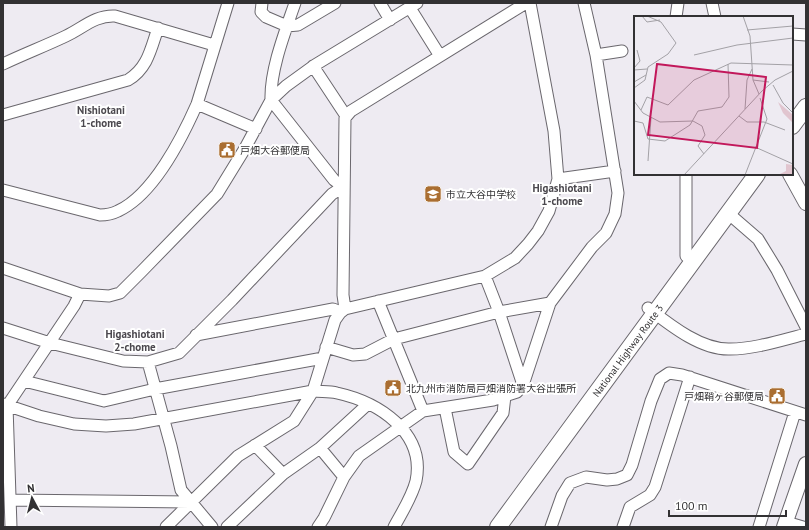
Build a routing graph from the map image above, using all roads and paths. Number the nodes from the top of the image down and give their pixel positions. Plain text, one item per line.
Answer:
1 (228, 3) edge
2 (262, 3) edge
3 (294, 3) edge
4 (335, 3) edge
5 (380, 3) edge
6 (526, 3) edge
7 (530, 3) edge
8 (584, 3) edge
9 (678, 3) edge
10 (712, 3) edge
11 (414, 5) edge
12 (676, 16) edge
13 (715, 16) edge
14 (390, 20) junction
15 (287, 26) junction
16 (158, 28) junction
17 (793, 34) edge
18 (806, 35) edge
19 (214, 45) junction
20 (622, 50) dead end
21 (596, 55) junction
22 (440, 56) junction
23 (3, 64) edge
24 (313, 66) junction
25 (806, 95) edge
26 (271, 100) junction
27 (197, 104) junction
28 (797, 114) edge
29 (3, 116) edge
30 (346, 116) junction
31 (256, 129) junction
32 (793, 164) edge
33 (615, 171) junction
34 (686, 175) edge
35 (745, 175) edge
36 (756, 175) edge
37 (791, 175) edge
38 (558, 179) junction
39 (343, 187) junction
40 (806, 189) edge
41 (3, 190) edge
42 (806, 203) edge
43 (728, 213) junction
44 (686, 256) junction
45 (3, 268) edge
46 (485, 276) junction
47 (80, 294) junction
48 (378, 300) junction
49 (550, 303) junction
50 (343, 310) junction
51 (651, 311) junction
52 (499, 312) junction
53 (806, 327) edge
54 (3, 328) edge
55 (806, 334) edge
56 (196, 335) junction
57 (394, 339) junction
58 (50, 343) junction
59 (324, 352) junction
60 (148, 362) junction
61 (690, 378) junction
62 (24, 381) junction
63 (524, 386) junction
64 (155, 389) junction
65 (313, 391) junction
66 (505, 396) junction
67 (368, 404) junction
68 (5, 405) edge
69 (445, 408) junction
70 (423, 411) junction
71 (801, 414) edge
72 (163, 419) junction
73 (402, 427) junction
74 (255, 445) junction
75 (320, 448) junction
76 (806, 464) edge
77 (283, 474) junction
78 (344, 477) junction
79 (806, 486) edge
80 (10, 500) junction
81 (190, 502) junction
82 (210, 526) edge
83 (792, 526) edge
84 (11, 527) edge
85 (166, 527) edge
86 (227, 527) edge
87 (318, 527) edge
88 (394, 527) edge
89 (489, 527) edge
90 (498, 527) edge
91 (551, 527) edge
92 (623, 527) edge
93 (759, 527) edge

1 - 19 street
2 - 15 street
3 - 15 street
4 - 15 street
5 - 14 street
6 - 22 street
7 - 38 street
8 - 21 street
9 - 12 street
10 - 13 street
11 - 14 street
11 - 22 street
14 - 24 street
15 - 26 street
16 - 19 street
16 - 23 street
16 - 29 street
17 - 18 street
19 - 27 street
20 - 21 street
21 - 33 street
22 - 30 street
24 - 26 street
24 - 30 street
25 - 28 highway
26 - 31 street
26 - 39 street
27 - 31 street
27 - 41 street
30 - 39 street
31 - 47 street
32 - 40 main road
33 - 38 street
33 - 49 street
34 - 44 street
35 - 44 highway, National Highway Route 3
36 - 43 highway, National Highway Route 3
37 - 42 main road
38 - 46 street
39 - 50 street
39 - 56 street
43 - 51 highway, National Highway Route 3
43 - 53 street
44 - 51 highway, National Highway Route 3
45 - 47 street
46 - 48 street
46 - 52 street
47 - 58 street
48 - 50 street
48 - 57 street
49 - 52 street
49 - 63 street
50 - 56 street
50 - 59 street
51 - 55 street
51 - 89 highway, National Highway Route 3
51 - 90 highway, National Highway Route 3
52 - 57 street
52 - 63 street
54 - 58 street
56 - 60 street
57 - 59 street
57 - 70 street
58 - 60 street
58 - 62 street
59 - 64 street
59 - 65 street
60 - 64 street
61 - 71 street
61 - 91 street
61 - 92 street
62 - 64 street
62 - 68 street
63 - 66 street
64 - 72 street
65 - 67 street
65 - 72 street
65 - 74 street
66 - 69 street
66 - 69 street
67 - 73 street
67 - 75 street
68 - 72 street
68 - 80 street
69 - 70 street
70 - 73 street
71 - 93 street
72 - 81 street
73 - 78 street
73 - 88 street
74 - 77 street
74 - 81 street
75 - 77 street
75 - 78 street
76 - 83 main road
77 - 86 street
78 - 87 street
79 - 83 main road
80 - 81 street
80 - 84 street
81 - 82 street
81 - 85 street

